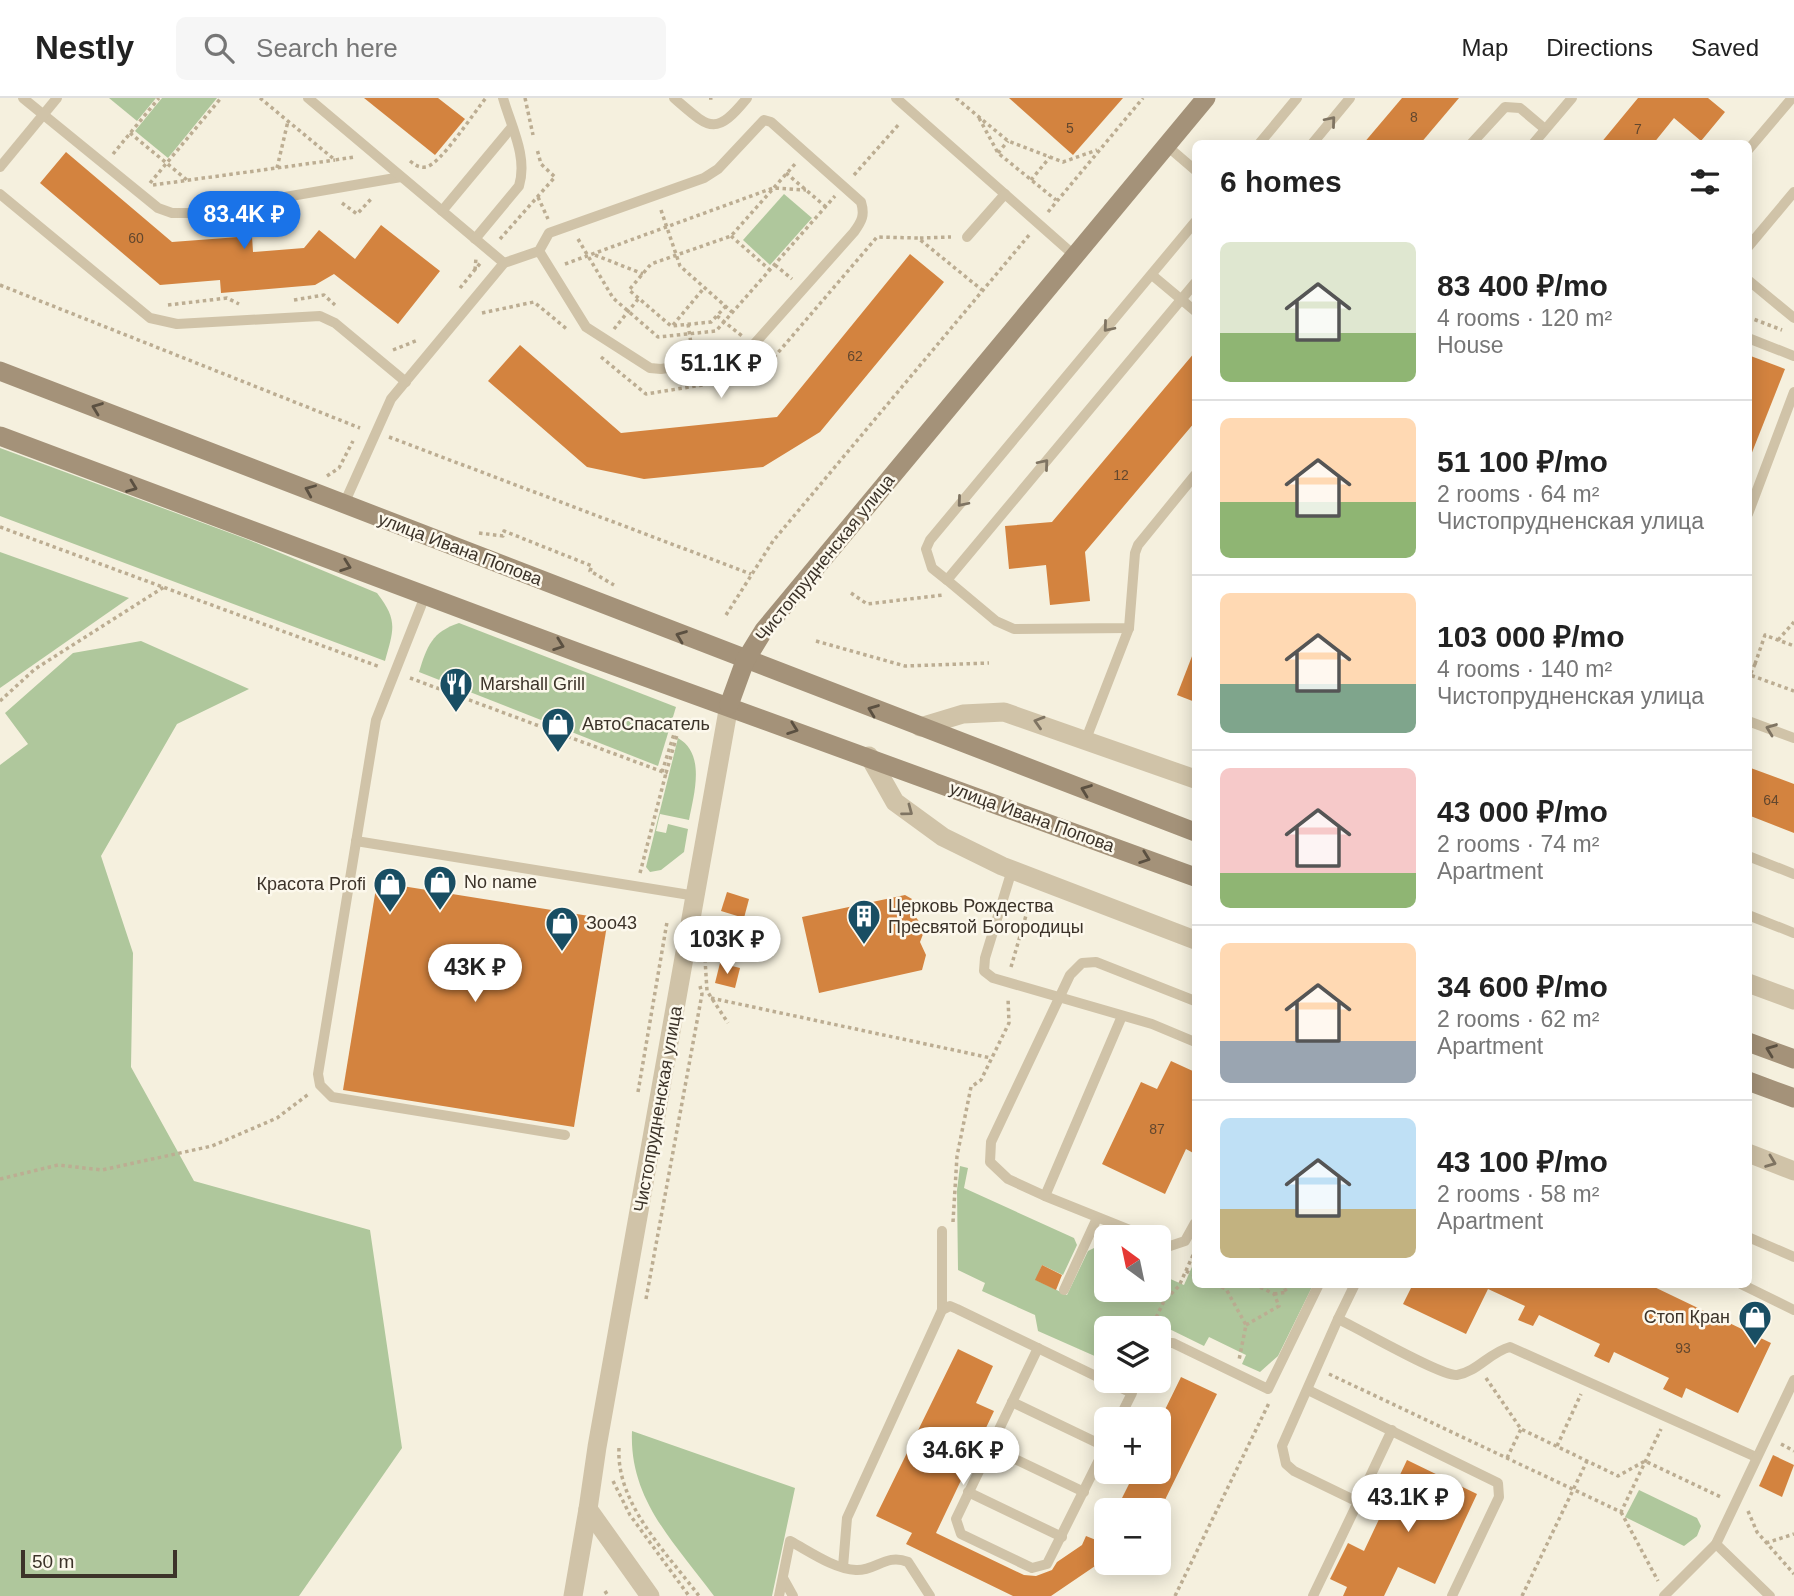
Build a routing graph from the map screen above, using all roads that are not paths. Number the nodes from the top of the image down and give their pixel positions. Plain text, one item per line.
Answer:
1 (23, 98) edge
2 (57, 98) edge
3 (308, 98) edge
4 (503, 98) edge
5 (674, 98) edge
6 (747, 98) edge
7 (896, 98) edge
8 (1206, 98) edge
9 (1297, 98) edge
10 (1350, 98) edge
11 (1572, 98) edge
12 (1792, 98) edge
13 (43, 115) junction
14 (512, 127) junction
15 (1545, 129) junction
16 (1262, 140) edge
17 (1315, 140) edge
18 (1475, 140) edge
19 (1536, 140) edge
20 (1752, 145) edge
21 (1167, 146) junction
22 (0, 167) edge
23 (1192, 167) edge
24 (401, 177) junction
25 (1794, 192) edge
26 (0, 194) edge
27 (1005, 194) junction
28 (442, 211) junction
29 (1192, 226) edge
30 (967, 237) road end
31 (475, 239) junction
32 (1752, 242) edge
33 (539, 251) junction
34 (1075, 256) junction
35 (504, 263) junction
36 (1152, 275) junction
37 (1752, 283) edge
38 (1192, 287) edge
39 (1182, 299) junction
40 (1192, 308) edge
41 (1794, 318) edge
42 (1752, 340) edge
43 (1794, 356) edge
44 (0, 371) edge
45 (406, 382) junction
46 (1794, 392) edge
47 (0, 436) edge
48 (1192, 479) edge
49 (1752, 503) edge
50 (344, 504) junction
51 (947, 580) junction
52 (425, 596) junction
53 (1129, 628) junction
54 (745, 661) junction
55 (729, 705) junction
56 (1752, 722) edge
57 (920, 727) junction
58 (1794, 738) edge
59 (1086, 739) junction
60 (869, 756) junction
61 (1192, 778) edge
62 (1192, 831) edge
63 (356, 841) junction
64 (1752, 858) edge
65 (1012, 870) junction
66 (1794, 874) edge
67 (1192, 876) edge
68 (696, 896) junction
69 (1752, 917) edge
70 (1794, 933) edge
71 (1192, 939) edge
72 (1752, 984) edge
73 (1060, 997) junction
74 (1192, 1000) edge
75 (1794, 1000) edge
76 (1122, 1016) junction
77 (1192, 1041) edge
78 (1752, 1043) edge
79 (1794, 1059) edge
80 (1752, 1082) edge
81 (1794, 1098) edge
82 (565, 1135) dead end
83 (1752, 1155) edge
84 (1794, 1171) edge
85 (1045, 1196) junction
86 (1097, 1218) junction
87 (1115, 1225) edge
88 (1192, 1228) edge
89 (947, 1229) road end
90 (1752, 1239) edge
91 (1171, 1246) edge
92 (1794, 1257) edge
93 (1317, 1288) edge
94 (1353, 1288) edge
95 (1749, 1288) edge
96 (1064, 1290) dead end
97 (942, 1310) junction
98 (1794, 1310) edge
99 (1338, 1319) junction
100 (1171, 1343) edge
101 (1038, 1348) junction
102 (1094, 1375) edge
103 (1794, 1380) edge
104 (1308, 1390) junction
105 (1132, 1393) edge
106 (1012, 1402) junction
107 (1125, 1407) edge
108 (1392, 1430) junction
109 (1094, 1441) edge
110 (990, 1447) junction
111 (1755, 1457) junction
112 (1094, 1472) edge
113 (968, 1492) junction
114 (1084, 1492) junction
115 (1358, 1502) junction
116 (589, 1509) junction
117 (1062, 1537) junction
118 (1716, 1544) junction
119 (843, 1567) junction
120 (783, 1578) junction
121 (1664, 1595) edge
122 (573, 1596) edge
123 (650, 1596) edge
124 (779, 1596) edge
125 (793, 1596) edge
126 (930, 1596) edge
127 (1313, 1596) edge
128 (1452, 1596) edge
129 (1770, 1596) edge

1 - 13 lane
2 - 13 lane
3 - 24 lane
4 - 14 lane
5 - 6 lane
7 - 27 lane
8 - 21 main road, Чистопрудненская улица
9 - 16 lane
17 -> 10 lane
11 - 15 lane
12 - 20 lane
13 - 22 lane
13 - 24 lane
14 - 28 lane
14 - 31 lane
15 - 18 lane
15 - 19 lane
21 - 23 lane
21 - 34 main road, Чистопрудненская улица
24 - 28 lane
25 - 32 lane
26 - 45 lane
27 - 30 lane
27 - 34 lane
28 - 31 lane
29 - 36 lane
31 - 35 lane
33 - 33 lane
33 - 35 lane
34 - 54 main road, Чистопрудненская улица
35 - 45 lane
36 - 39 lane
36 -> 51 lane
37 - 41 lane
38 - 39 lane
39 - 40 lane
51 -> 39 lane
42 - 43 lane
50 -> 44 main road, улица Ивана Попова
45 - 50 lane
46 - 49 lane
47 -> 52 main road, улица Ивана Попова
48 - 53 lane
54 -> 50 main road, улица Ивана Попова
51 - 53 lane
52 -> 55 main road, улица Ивана Попова
52 - 63 lane
53 - 59 lane
54 - 55 main road, Чистопрудненская улица
57 -> 54 main road, улица Ивана Попова
55 -> 60 main road, улица Ивана Попова
55 - 68 street, Чистопрудненская улица
58 -> 56 lane
59 -> 57 street
62 -> 57 main road, улица Ивана Попова
59 - 61 street
60 -> 65 street
60 -> 67 main road, улица Ивана Попова
63 - 68 lane
63 - 82 lane
64 - 66 lane
65 - 71 street
65 - 73 lane
68 - 116 street, Чистопрудненская улица
69 - 70 lane
72 - 75 street
73 - 74 lane
73 - 76 lane
73 - 85 lane
76 - 77 lane
76 - 85 lane
79 -> 78 main road
80 - 81 main road
83 -> 84 street
85 - 86 lane
86 - 87 lane
86 - 96 lane
88 - 91 lane
89 - 97 lane
90 - 92 lane
93 - 100 lane
94 - 99 lane
95 - 98 lane
97 - 101 lane
97 - 119 lane
99 - 104 lane
99 - 111 lane
101 - 102 lane
101 - 106 lane
103 - 111 lane
104 - 108 lane
104 - 115 lane
105 - 107 lane
106 - 109 lane
106 - 110 lane
108 - 115 lane
108 - 128 lane
110 - 113 lane
110 - 114 lane
111 - 118 lane
112 - 114 lane
113 - 117 lane
113 - 117 lane
114 - 117 lane
115 - 127 lane
116 - 122 street, Чистопрудненская улица
116 - 123 street
118 - 121 lane
118 - 129 lane
119 - 120 lane
119 - 126 lane
120 - 124 lane
120 - 125 lane

